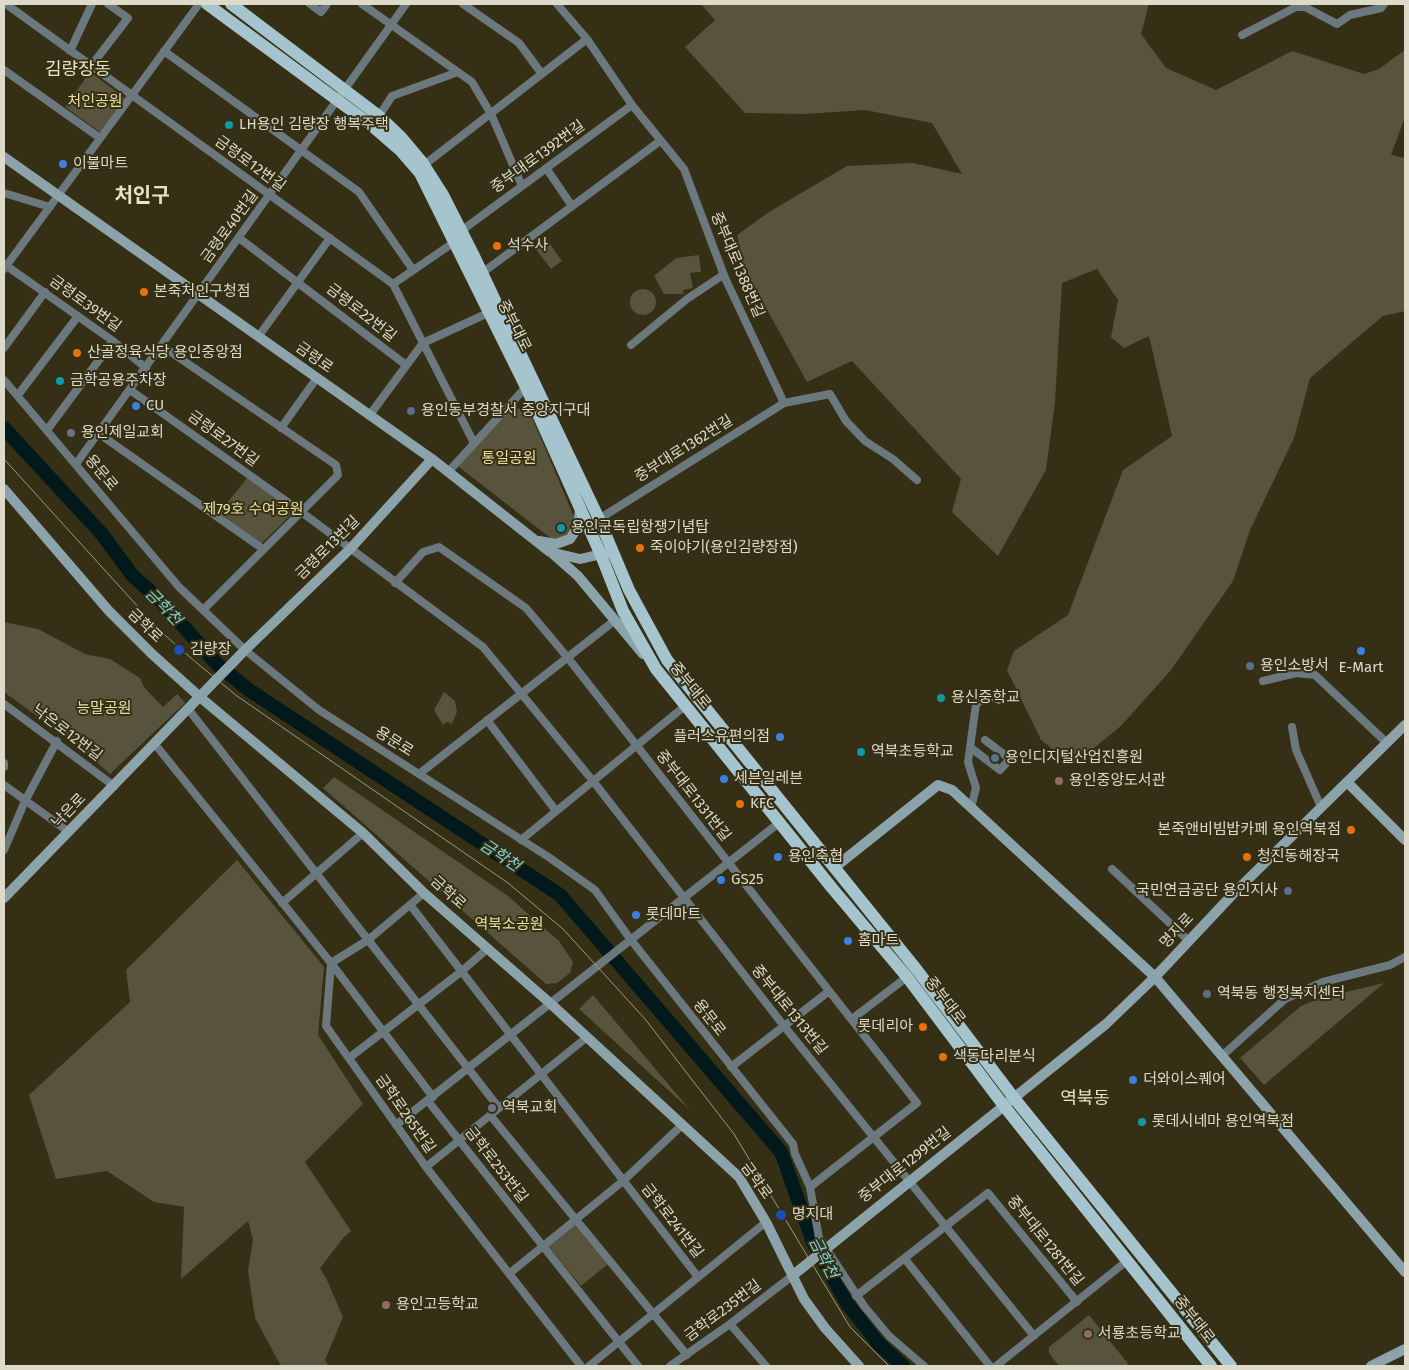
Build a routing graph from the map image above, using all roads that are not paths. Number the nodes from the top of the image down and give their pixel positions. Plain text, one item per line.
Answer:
1 (6, 4) edge
2 (92, 4) edge
3 (108, 4) edge
4 (198, 4) edge
5 (208, 4) edge
6 (230, 4) edge
7 (310, 4) edge
8 (327, 4) edge
9 (362, 4) edge
10 (406, 4) edge
11 (463, 4) edge
12 (558, 4) edge
13 (1384, 4) edge
14 (1369, 7) edge
15 (392, 25) junction
16 (1242, 35) dead end
17 (587, 39) junction
18 (70, 51) junction
19 (164, 51) junction
20 (91, 66) junction
21 (4, 70) edge
22 (458, 72) junction
23 (542, 74) junction
24 (342, 94) junction
25 (131, 95) junction
26 (632, 105) junction
27 (491, 114) junction
28 (379, 116) junction
29 (100, 138) junction
30 (660, 141) junction
31 (302, 151) junction
32 (4, 157) edge
33 (424, 165) junction
34 (546, 168) junction
35 (522, 186) junction
36 (4, 193) edge
37 (59, 194) junction
38 (270, 195) junction
39 (572, 206) junction
40 (50, 207) junction
41 (461, 231) junction
42 (239, 238) junction
43 (330, 238) junction
44 (453, 243) junction
45 (5, 266) edge
46 (413, 270) junction
47 (482, 273) junction
48 (723, 275) junction
49 (299, 282) junction
50 (393, 284) junction
51 (45, 292) junction
52 (198, 295) junction
53 (488, 313) junction
54 (78, 316) junction
55 (258, 337) junction
56 (113, 341) junction
57 (423, 343) junction
58 (631, 345) dead end
59 (162, 346) junction
60 (4, 348) edge
61 (406, 365) junction
62 (146, 368) junction
63 (316, 378) junction
64 (4, 380) edge
65 (526, 387) junction
66 (130, 390) junction
67 (18, 395) junction
68 (784, 404) junction
69 (369, 416) junction
70 (281, 428) junction
71 (47, 430) junction
72 (98, 433) junction
73 (474, 443) junction
74 (432, 459) junction
75 (76, 464) junction
76 (448, 472) junction
77 (917, 480) dead end
78 (4, 489) edge
79 (580, 508) junction
80 (300, 511) junction
81 (599, 519) junction
82 (536, 541) junction
83 (351, 548) junction
84 (263, 549) junction
85 (550, 552) junction
86 (607, 553) junction
87 (396, 583) junction
88 (204, 610) junction
89 (614, 620) junction
90 (243, 652) junction
91 (568, 658) junction
92 (656, 669) junction
93 (1263, 681) dead end
94 (521, 694) junction
95 (201, 698) junction
96 (998, 700) dead end
97 (4, 704) edge
98 (686, 706) junction
99 (189, 710) junction
100 (487, 720) junction
101 (1405, 725) edge
102 (1292, 727) dead end
103 (985, 740) dead end
104 (57, 741) junction
105 (154, 743) junction
106 (1387, 743) junction
107 (636, 745) junction
108 (971, 748) junction
109 (4, 763) edge
110 (4, 767) edge
111 (419, 774) junction
112 (593, 781) junction
113 (1347, 782) junction
114 (4, 785) edge
115 (114, 786) junction
116 (25, 800) junction
117 (1321, 807) junction
118 (971, 808) junction
119 (556, 811) junction
120 (780, 822) junction
121 (68, 832) junction
122 (362, 833) junction
123 (520, 840) junction
124 (1405, 840) edge
125 (4, 850) edge
126 (729, 864) junction
127 (834, 868) junction
128 (1112, 869) dead end
129 (316, 873) junction
130 (424, 893) junction
131 (4, 898) edge
132 (683, 899) junction
133 (282, 903) junction
134 (411, 906) junction
135 (368, 940) junction
136 (631, 940) junction
137 (1189, 941) junction
138 (487, 949) junction
139 (1405, 957) edge
140 (330, 964) junction
141 (462, 971) junction
142 (1155, 977) junction
143 (907, 978) junction
144 (828, 992) junction
145 (551, 1004) junction
146 (418, 1005) junction
147 (852, 1019) junction
148 (784, 1026) junction
149 (383, 1032) junction
150 (510, 1036) junction
151 (586, 1038) junction
152 (1223, 1055) junction
153 (349, 1058) junction
154 (731, 1067) junction
155 (468, 1068) junction
156 (540, 1074) junction
157 (431, 1099) junction
158 (1009, 1102) junction
159 (499, 1108) junction
160 (490, 1115) junction
161 (396, 1125) junction
162 (681, 1126) junction
163 (874, 1138) junction
164 (459, 1140) junction
165 (426, 1167) junction
166 (623, 1181) junction
167 (908, 1181) junction
168 (810, 1187) junction
169 (576, 1220) junction
170 (766, 1222) junction
171 (946, 1227) junction
172 (543, 1246) junction
173 (826, 1248) junction
174 (905, 1260) junction
175 (1128, 1260) junction
176 (1405, 1272) edge
177 (510, 1273) junction
178 (795, 1273) junction
179 (698, 1277) junction
180 (856, 1296) junction
181 (1077, 1302) junction
182 (653, 1314) junction
183 (730, 1324) junction
184 (1034, 1336) junction
185 (619, 1342) junction
186 (1405, 1349) edge
187 (686, 1355) junction
188 (581, 1366) edge
189 (588, 1366) edge
190 (638, 1366) edge
191 (670, 1366) edge
192 (766, 1366) edge
193 (860, 1366) edge
194 (924, 1366) edge
195 (990, 1366) edge
196 (996, 1366) edge
197 (1211, 1366) edge
198 (1231, 1366) edge
199 (1372, 1366) edge

1 - 18 street, 금령로12번길
2 - 18 street
3 - 20 street
4 - 19 street
5 - 24 main road, 중부대로
6 - 24 main road, 중부대로
7 - 8 street
9 - 15 street
10 - 15 street, 금령로40번길
11 - 23 street
12 - 17 street, 중부대로1388번길
13 - 14 street
14 - 16 street
15 - 22 street
15 - 24 street, 금령로40번길
17 - 23 street
17 - 26 street, 중부대로1388번길
18 - 20 street, 금령로12번길
19 - 25 street
19 - 31 street
20 - 25 street, 금령로12번길
21 - 29 street
22 - 27 street
22 - 28 street
23 - 27 street
24 - 28 main road, 중부대로
24 - 31 street, 금령로40번길
24 - 44 main road, 중부대로
25 - 29 street
25 - 38 street, 금령로12번길
26 - 30 street, 중부대로1388번길
26 - 34 street, 중부대로1392번길
27 - 33 street
27 - 35 street
28 - 33 main road, 중부대로
29 - 37 street
30 - 39 street
30 - 48 street, 중부대로1388번길
31 - 38 street, 금령로40번길
31 - 46 street
32 - 37 main road, 금령로
33 - 41 main road, 중부대로
34 - 35 street, 중부대로1392번길
34 - 39 street
35 - 41 street, 중부대로1392번길
36 - 40 street
37 - 40 street
37 - 52 main road, 금령로
38 - 42 street, 금령로40번길
38 - 43 street, 금령로12번길
39 - 47 street
40 - 45 street
41 - 47 main road, 중부대로
42 - 49 street, 금령로22번길
42 - 52 street, 금령로40번길
43 - 49 street
43 - 50 street, 금령로12번길
44 - 46 street
44 - 53 main road, 중부대로
45 - 51 street, 금령로39번길
46 - 50 street
47 - 81 main road, 중부대로
48 - 58 street
48 - 68 street, 중부대로1388번길
49 - 55 street
49 - 61 street, 금령로22번길
50 - 57 street, 금령로12번길
51 - 54 street, 금령로39번길
51 - 60 street
52 - 55 main road, 금령로
52 - 59 street
53 - 57 street
53 - 65 main road, 중부대로
54 - 56 street, 금령로39번길
54 - 67 street
55 - 63 main road, 금령로
56 - 62 street, 금령로39번길
56 - 71 street
57 - 61 street
57 - 73 street, 금령로12번길
59 - 62 street
59 - 70 street
61 - 69 street
62 - 66 street
63 - 69 main road, 금령로
63 - 70 street
64 - 67 street, 용문로
65 - 73 street
65 - 79 main road, 중부대로
66 - 72 street
66 - 80 street, 금령로27번길
67 - 71 street, 용문로
68 - 77 street, 중부대로1362번길
68 - 81 street, 중부대로1362번길
69 - 74 main road, 금령로
70 - 80 street
71 - 75 street, 용문로
72 - 75 street
72 - 84 street
73 - 76 street
74 - 76 main road, 금령로
74 - 83 main road, 금령로13번길
75 - 88 street, 용문로
76 - 82 main road, 금령로
78 - 95 main road, 금학로
79 - 82 main road
79 - 86 main road, 중부대로
80 - 83 street, 금령로27번길
80 - 84 street
81 - 86 main road, 중부대로
82 - 85 main road, 금령로
83 - 87 street, 금령로27번길
83 - 90 main road, 금령로13번길
84 - 88 street
85 - 86 main road, 금령로
85 - 89 main road
86 - 92 main road, 중부대로
86 - 127 main road, 중부대로
87 - 91 street, 중부대로1331번길
87 - 94 street, 금령로27번길
88 - 90 street, 용문로
89 - 91 street
89 - 92 main road
90 - 95 main road, 금령로13번길
90 - 111 street, 용문로
91 - 94 street
91 - 107 street, 중부대로1331번길
92 - 98 main road, 중부대로
93 - 106 street
94 - 100 street
94 - 112 street, 금령로27번길
95 - 99 main road, 낙은로
95 - 122 main road, 금학로
96 - 108 street
97 - 104 street, 낙은로12번길
98 - 107 street
98 - 120 main road, 중부대로
99 - 105 main road, 낙은로
99 - 129 street
100 - 111 street
100 - 119 street
101 - 106 main road, 명지로
102 - 117 street
103 - 108 street
104 - 115 street, 낙은로12번길
104 - 116 street
105 - 115 main road, 낙은로
105 - 133 street, 금학로253번길
106 - 113 main road, 명지로
107 - 112 street
107 - 126 street, 중부대로1331번길
108 - 118 street
109 - 110 street
111 - 123 street, 용문로
112 - 119 street
112 - 132 street
113 - 117 main road, 명지로
113 - 124 main road
114 - 116 street
115 - 121 main road, 낙은로
116 - 121 street
116 - 125 street
117 - 137 main road, 명지로
118 - 127 main road
118 - 142 main road
119 - 123 street
120 - 126 street, 중부대로1331번길
120 - 143 main road, 중부대로
121 - 131 main road, 낙은로
122 - 129 street
122 - 130 main road, 금학로
123 - 136 street, 용문로
126 - 132 street, 중부대로1331번길
126 - 144 street
127 - 158 main road, 중부대로
128 - 137 street
129 - 133 street
129 - 135 street
130 - 134 street
130 - 138 main road, 금학로
132 - 136 street, 중부대로1331번길
132 - 148 street, 중부대로1313번길
133 - 140 street, 금학로253번길
134 - 135 street
134 - 141 street
135 - 140 street
135 - 146 street
136 - 145 street, 중부대로1331번길
136 - 154 street, 용문로
137 - 142 main road, 명지로
138 - 141 street
138 - 145 main road, 금학로
139 - 152 street
140 - 149 street, 금학로253번길
140 - 153 street, 금학로265번길
141 - 146 street
141 - 150 street
142 - 152 main road
142 - 158 main road, 명지로
143 - 147 street
143 - 158 main road, 중부대로
144 - 147 street
144 - 148 street
145 - 150 street, 중부대로1331번길
145 - 151 main road, 금학로
146 - 149 street
146 - 155 street
147 - 163 street
148 - 154 street
148 - 163 street, 중부대로1313번길
149 - 153 street
149 - 157 street, 금학로253번길
150 - 155 street, 중부대로1331번길
150 - 156 street
151 - 156 street, 금학로265번길
151 - 162 main road, 금학로
152 - 176 main road
153 - 161 street, 금학로265번길
154 - 168 street, 용문로
155 - 157 street, 중부대로1331번길
155 - 159 street
156 - 159 street, 금학로265번길
156 - 166 street
157 - 161 street, 중부대로1331번길
157 - 164 street, 금학로253번길
158 - 167 main road, 중부대로1299번길
158 - 175 main road, 중부대로
158 - 198 main road, 중부대로
159 - 160 street, 금학로265번길
160 - 164 street, 금학로265번길
160 - 169 street, 금학로253번길
161 - 165 street, 금학로265번길
162 - 166 street
162 - 170 main road, 금학로
163 - 167 street, 중부대로1313번길
163 - 168 street
164 - 165 street, 금학로265번길
164 - 172 street, 금학로253번길
165 - 177 street
166 - 169 street
166 - 179 street, 금학로241번길
167 - 171 street
167 - 173 main road, 중부대로1299번길
168 - 173 street, 용문로
169 - 172 street
169 - 182 street
170 - 178 main road, 금학로
170 - 179 street, 금학로241번길
171 - 174 street
171 - 181 street, 중부대로1281번길
171 - 184 street
172 - 177 street
172 - 185 street
173 - 178 main road, 중부대로1299번길
173 - 180 street, 용문로
174 - 180 street
174 - 195 street
175 - 181 street, 중부대로1281번길
175 - 197 main road, 중부대로
177 - 188 street
178 - 183 street, 금학로235번길
178 - 193 main road, 금학로
179 - 182 street, 금학로241번길
180 - 194 street, 용문로
181 - 184 street, 중부대로1281번길
182 - 185 street, 금학로241번길
182 - 187 street
183 - 187 street, 금학로235번길
183 - 192 street
184 - 196 street, 중부대로1281번길
185 - 189 street, 금학로241번길
185 - 190 street
186 - 199 main road
187 - 191 street, 금학로235번길

